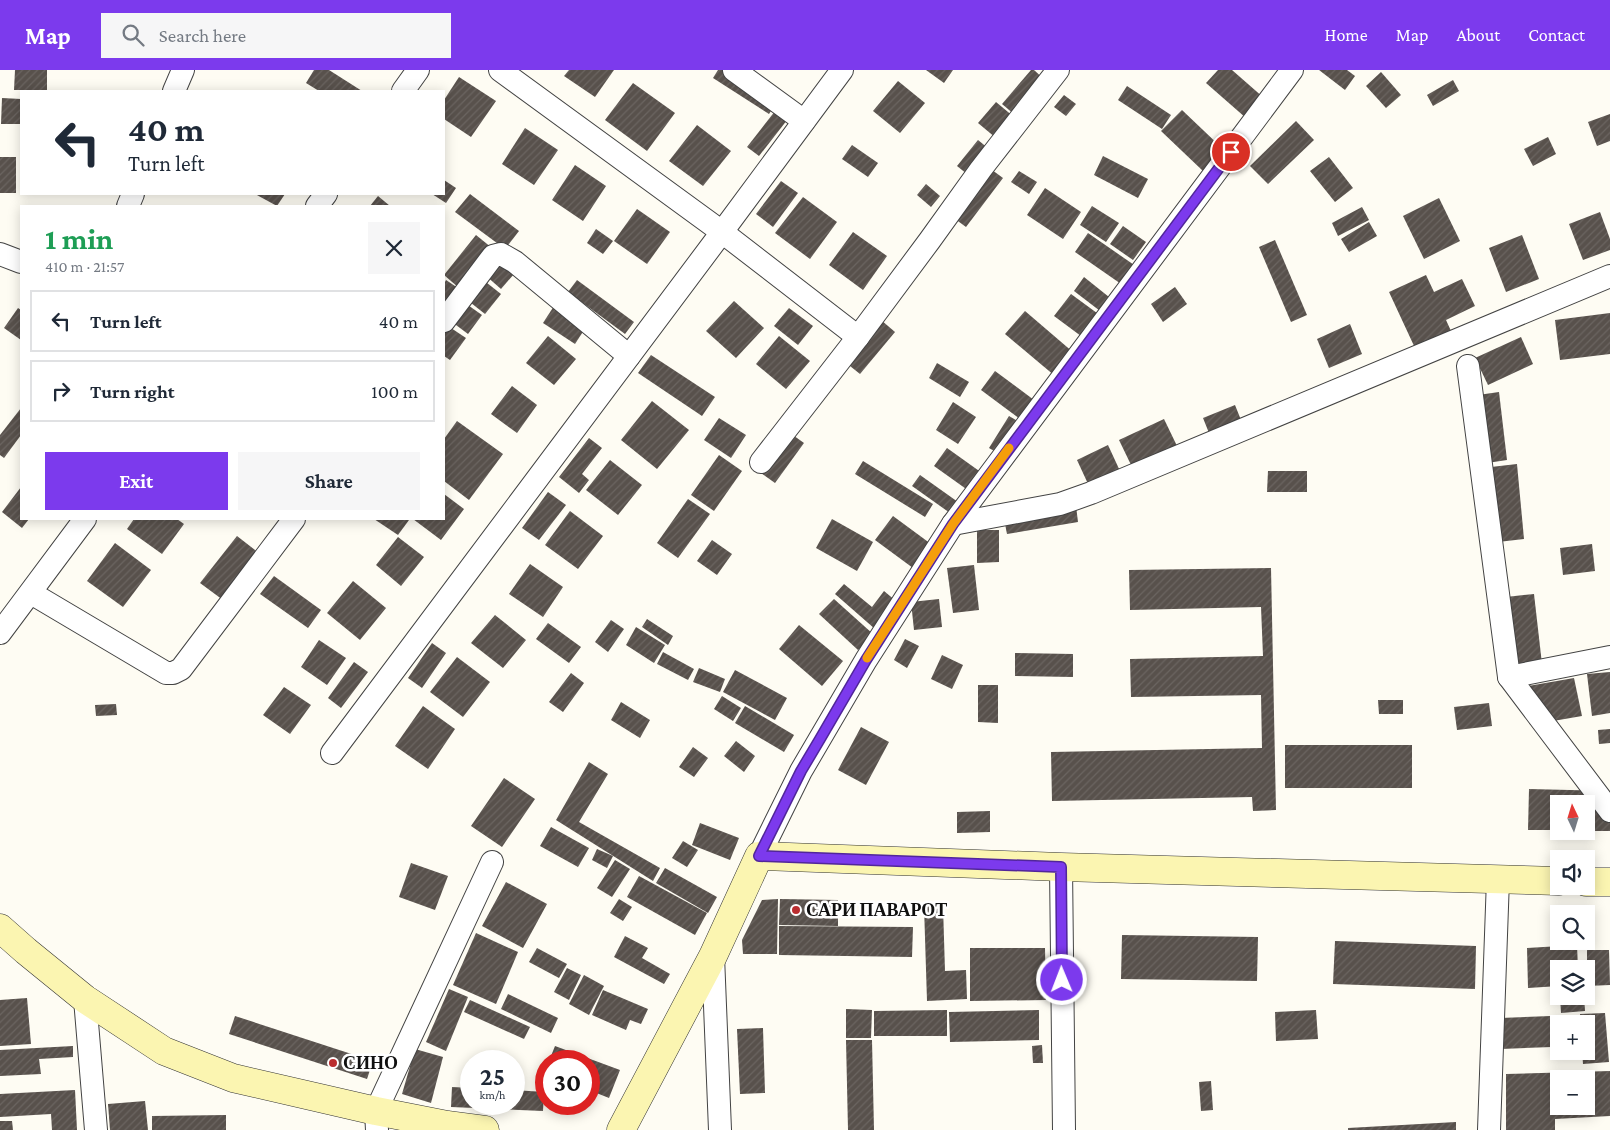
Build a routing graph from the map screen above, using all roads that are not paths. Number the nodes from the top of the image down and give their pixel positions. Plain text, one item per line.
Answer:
1 (183, 70) edge
2 (418, 70) edge
3 (500, 70) edge
4 (734, 70) edge
5 (842, 70) edge
6 (1058, 70) edge
7 (1292, 70) edge
8 (174, 90) edge
9 (403, 90) edge
10 (804, 121) junction
11 (722, 232) junction
12 (0, 254) edge
13 (20, 262) edge
14 (1610, 276) edge
15 (445, 320) edge
16 (858, 337) junction
17 (629, 356) junction
18 (1468, 366) dead end
19 (761, 462) dead end
20 (84, 520) edge
21 (293, 520) edge
22 (953, 524) junction
23 (31, 593) junction
24 (0, 633) edge
25 (1610, 658) edge
26 (1509, 677) junction
27 (332, 752) dead end
28 (1610, 811) edge
29 (759, 856) junction
30 (492, 862) dead end
31 (1061, 867) junction
32 (1498, 879) junction
33 (1550, 881) edge
34 (1595, 882) edge
35 (1610, 882) edge
36 (0, 928) edge
37 (713, 956) junction
38 (85, 999) junction
39 (376, 1120) edge
40 (96, 1130) edge
41 (485, 1130) edge
42 (621, 1130) edge
43 (720, 1130) edge
44 (1064, 1130) edge
45 (1489, 1130) edge

1 - 8 street
2 - 9 street
3 - 11 street
4 - 10 street
5 - 10 street
6 - 16 street
7 - 22 street
10 - 11 street
11 - 16 street
11 - 17 street
12 - 13 street
14 - 22 street
15 - 17 street
16 - 19 street
17 - 27 street
18 - 26 street
20 - 23 street
21 - 23 street
22 - 29 street
23 - 24 street
25 - 26 street
26 - 28 street
29 - 31 street
29 - 37 street
30 - 39 street
31 - 32 street
31 - 44 street
32 - 33 street
32 - 45 street
34 - 35 street
36 - 38 street
37 - 42 street
37 - 43 street
38 - 39 street
38 - 40 street
39 - 41 street

